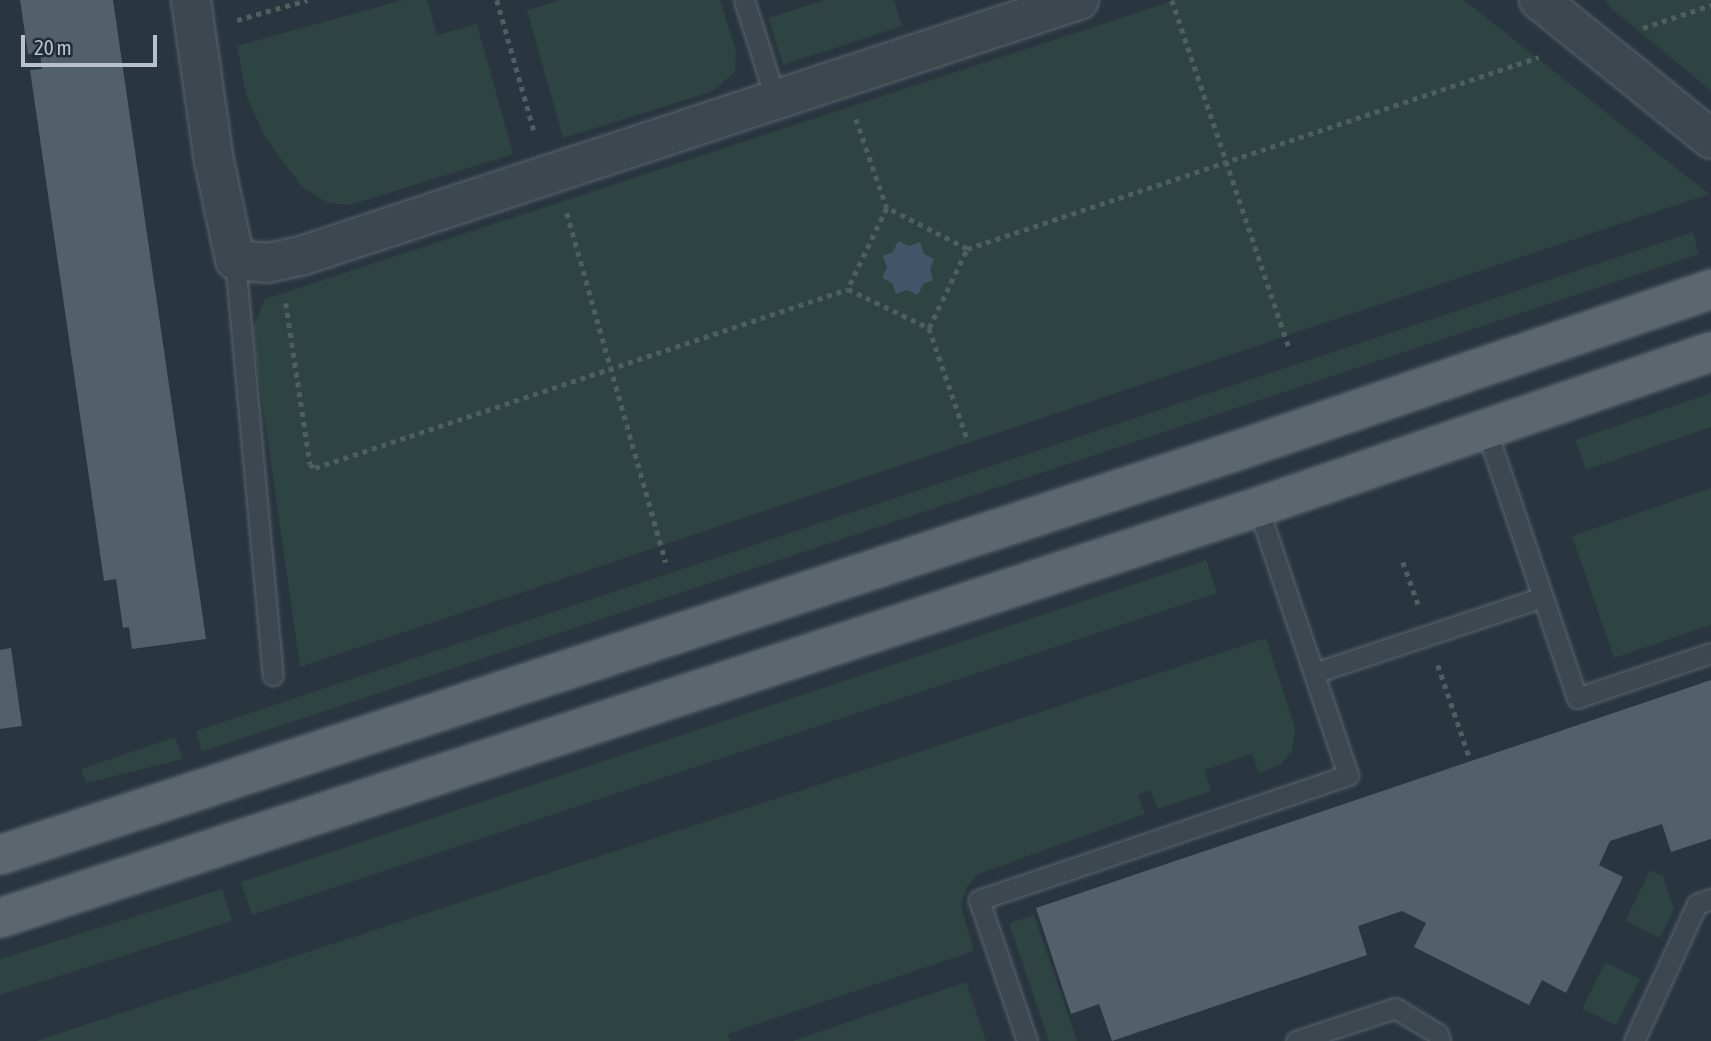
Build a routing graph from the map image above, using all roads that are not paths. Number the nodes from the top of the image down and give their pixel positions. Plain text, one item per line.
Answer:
1 (191, 0) edge
2 (744, 0) edge
3 (1079, 0) edge
4 (1539, 0) edge
5 (776, 100) junction
6 (1711, 139) edge
7 (235, 260) junction
8 (1711, 289) edge
9 (1711, 352) edge
10 (1486, 429) junction
11 (1258, 507) junction
12 (1543, 597) junction
13 (1711, 653) edge
14 (1314, 673) junction
15 (273, 675) dead end
16 (0, 855) edge
17 (1711, 899) edge
18 (0, 918) edge
19 (1442, 1039) edge
20 (1027, 1041) edge
21 (1296, 1041) edge
22 (1634, 1041) edge

1 - 7 street
2 - 5 lane
3 - 5 street
4 - 6 street
5 - 7 street
7 - 15 lane
8 - 16 main road
9 - 10 main road
10 - 11 main road
10 - 12 lane
11 - 14 lane
11 - 18 main road
12 - 13 lane
12 - 14 lane
14 - 20 lane
17 - 22 lane
19 - 21 lane

